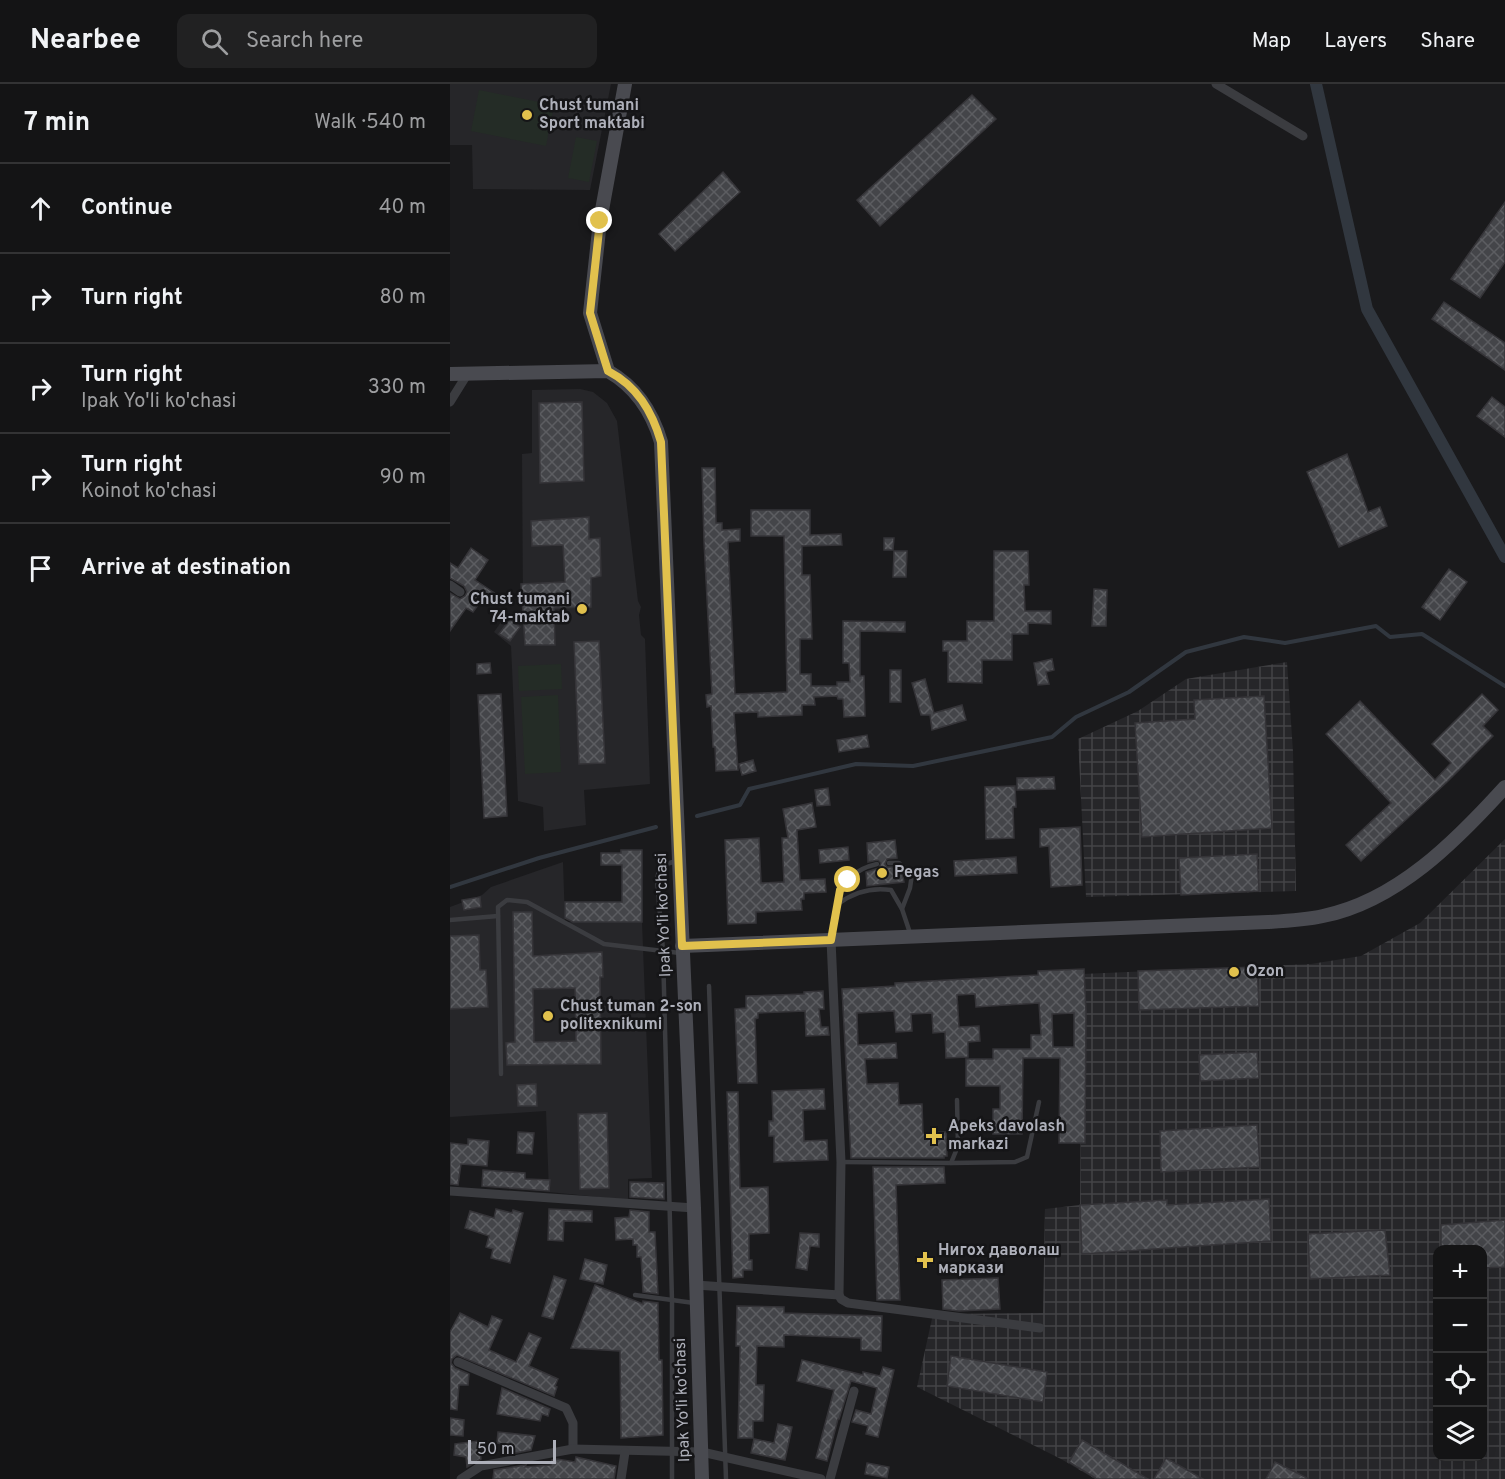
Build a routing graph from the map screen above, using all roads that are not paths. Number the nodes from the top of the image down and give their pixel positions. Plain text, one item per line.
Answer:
1 (625, 84) edge
2 (1216, 84) edge
3 (1303, 136) dead end
4 (608, 371) junction
5 (468, 373) junction
6 (450, 374) edge
7 (450, 402) edge
8 (450, 585) edge
9 (460, 592) dead end
10 (1505, 787) edge
11 (679, 861) junction
12 (889, 863) dead end
13 (877, 864) dead end
14 (838, 904) junction
15 (902, 909) junction
16 (498, 916) junction
17 (450, 920) edge
18 (911, 937) junction
19 (831, 940) junction
20 (682, 950) junction
21 (663, 951) junction
22 (709, 986) dead end
23 (501, 1074) dead end
24 (957, 1100) dead end
25 (1039, 1102) dead end
26 (841, 1162) junction
27 (951, 1162) junction
28 (450, 1191) edge
29 (669, 1207) junction
30 (694, 1208) junction
31 (696, 1285) junction
32 (720, 1287) junction
33 (635, 1295) dead end
34 (838, 1295) junction
35 (672, 1301) junction
36 (697, 1303) junction
37 (1040, 1328) dead end
38 (458, 1362) dead end
39 (854, 1391) dead end
40 (573, 1449) junction
41 (625, 1452) junction
42 (672, 1452) junction
43 (702, 1452) junction
44 (727, 1457) junction
45 (461, 1479) edge
46 (621, 1479) edge
47 (672, 1479) edge
48 (702, 1479) edge
49 (726, 1479) edge
50 (821, 1479) edge
51 (830, 1479) edge

1 - 4 main road
2 - 3 street
4 - 5 main road
4 - 11 main road, Ipak Yo'li ko'chasi
5 - 6 main road
5 - 7 street
8 - 9 street
10 - 18 main road
11 - 20 main road, Ipak Yo'li ko'chasi
11 - 21 lane
12 - 15 lane
13 - 14 lane
14 - 15 lane
14 - 19 lane
15 - 18 lane
16 - 17 lane
16 - 21 lane
16 - 23 lane
18 - 19 main road
19 - 20 main road
19 - 26 street
20 - 21 lane
20 - 30 main road, Ipak Yo'li ko'chasi
21 - 29 lane
22 - 32 lane
24 - 27 lane
25 - 27 lane
26 - 27 lane
26 - 34 street
28 - 29 street
29 - 30 street
29 - 35 lane
30 - 31 main road, Ipak Yo'li ko'chasi
31 - 32 street
31 - 36 main road, Ipak Yo'li ko'chasi
32 - 34 street
32 - 44 lane
33 - 35 lane
34 - 37 street
35 - 36 lane
35 - 42 lane
36 - 43 main road, Ipak Yo'li ko'chasi
38 - 40 street
39 - 51 street
40 - 41 street
40 - 45 street
41 - 42 street
41 - 46 street
42 - 43 street
42 - 47 lane
43 - 44 street
43 - 48 main road, Ipak Yo'li ko'chasi
44 - 49 lane
44 - 50 street

